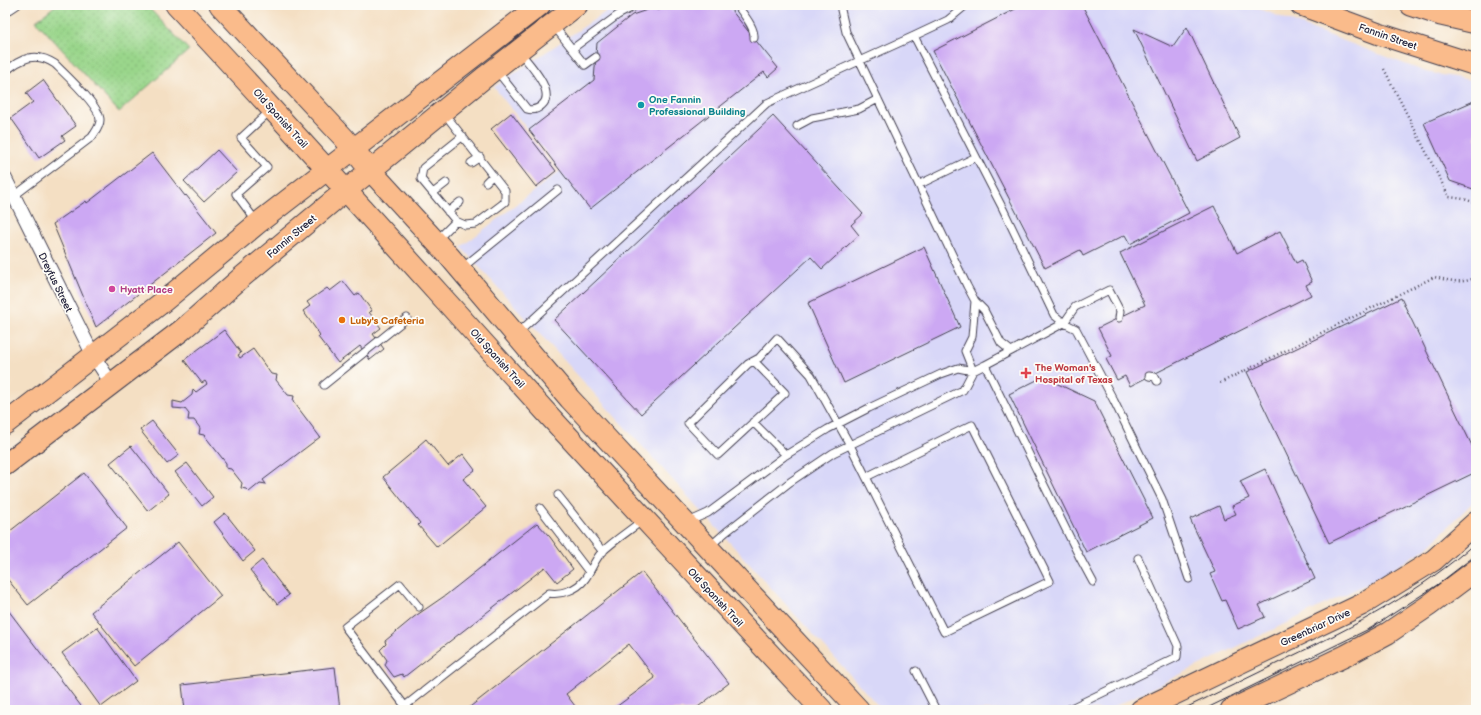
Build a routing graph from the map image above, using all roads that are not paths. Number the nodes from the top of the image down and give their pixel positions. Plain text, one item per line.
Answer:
1 (17, 5) edge
2 (176, 5) edge
3 (220, 5) edge
4 (540, 5) edge
5 (637, 5) edge
6 (737, 5) edge
7 (842, 5) edge
8 (966, 5) edge
9 (1301, 5) edge
10 (1411, 5) edge
11 (5, 13) edge
12 (560, 13) edge
13 (1476, 23) edge
14 (914, 36) junction
15 (754, 38) dead end
16 (572, 49) junction
17 (519, 51) junction
18 (596, 57) dead end
19 (860, 61) junction
20 (1476, 65) edge
21 (496, 69) junction
22 (5, 72) edge
23 (878, 99) junction
24 (273, 108) junction
25 (443, 112) junction
26 (797, 126) dead end
27 (463, 136) junction
28 (353, 149) junction
29 (480, 157) junction
30 (976, 157) junction
31 (471, 164) dead end
32 (327, 169) junction
33 (371, 171) junction
34 (494, 175) junction
35 (5, 178) edge
36 (486, 182) dead end
37 (446, 184) dead end
38 (920, 184) junction
39 (347, 190) junction
40 (558, 190) dead end
41 (433, 194) junction
42 (14, 196) junction
43 (460, 202) dead end
44 (448, 212) junction
45 (456, 221) junction
46 (258, 223) junction
47 (436, 241) junction
48 (461, 270) junction
49 (975, 301) junction
50 (1121, 315) dead end
51 (407, 318) dead end
52 (1064, 323) junction
53 (516, 335) junction
54 (1012, 351) junction
55 (93, 356) junction
56 (754, 361) junction
57 (985, 365) junction
58 (973, 371) junction
59 (111, 383) junction
60 (324, 385) dead end
61 (572, 401) junction
62 (554, 420) junction
63 (753, 422) junction
64 (5, 424) edge
65 (838, 424) junction
66 (850, 445) junction
67 (786, 455) junction
68 (5, 465) edge
69 (866, 476) junction
70 (558, 495) dead end
71 (540, 508) dead end
72 (644, 519) junction
73 (1476, 522) edge
74 (685, 523) junction
75 (708, 548) junction
76 (603, 552) junction
77 (1138, 558) dead end
78 (1476, 570) edge
79 (589, 572) junction
80 (1189, 579) dead end
81 (738, 581) junction
82 (1093, 582) dead end
83 (718, 599) junction
84 (419, 607) dead end
85 (916, 671) dead end
86 (852, 707) edge
87 (822, 710) edge
88 (936, 710) edge
89 (1066, 710) edge
90 (1141, 710) edge
91 (1231, 710) edge

1 - 11 lane
2 - 24 main road, Old Spanish Trail
3 - 28 main road
4 - 28 main road
5 - 16 lane
6 - 15 lane
7 - 19 lane
8 - 14 lane
9 - 20 main road, Fannin Street
10 - 13 main road
12 - 16 lane
12 - 17 main road, Fannin Street
14 - 19 lane
14 - 30 lane
16 - 18 lane
17 - 21 main road, Fannin Street
17 - 21 lane
19 - 23 lane
19 - 53 lane
21 - 25 main road, Fannin Street
22 - 42 lane
23 - 26 lane
23 - 38 lane
24 - 32 main road, Old Spanish Trail
24 - 46 lane
25 - 27 lane
25 - 33 main road, Fannin Street
27 - 29 lane
27 - 41 lane
28 - 32 main road
28 - 33 main road
29 - 31 lane
29 - 34 lane
30 - 38 lane
30 - 52 lane
32 - 39 main road, Old Spanish Trail
32 - 46 main road
33 - 39 main road, Fannin Street
33 - 47 main road
34 - 36 lane
34 - 45 lane
35 - 42 street, Dreyfus Street
37 - 41 lane
38 - 49 lane
39 - 59 main road, Fannin Street
39 - 62 main road, Old Spanish Trail
40 - 48 lane
41 - 44 lane
42 - 55 street, Dreyfus Street
43 - 44 lane
44 - 45 lane
45 - 47 lane
46 - 55 main road
47 - 48 main road
48 - 53 main road
49 - 54 lane
49 - 58 lane
50 - 52 lane
51 - 60 lane
52 - 54 lane
52 - 80 lane
53 - 61 main road
54 - 57 lane
55 - 59 street, Dreyfus Street
55 - 64 main road
56 - 63 lane
56 - 63 lane
56 - 65 lane
57 - 58 lane
57 - 82 lane
58 - 65 lane
58 - 66 lane
59 - 68 main road, Fannin Street
61 - 62 main road
61 - 74 main road
62 - 72 main road, Old Spanish Trail
63 - 67 lane
65 - 66 lane
65 - 67 lane
66 - 69 lane
66 - 75 lane
67 - 74 lane
69 - 69 lane
70 - 76 lane
71 - 79 lane
72 - 75 main road
72 - 76 lane
72 - 83 main road, Old Spanish Trail
73 - 90 main road, Greenbriar Drive
74 - 75 main road
75 - 81 main road
76 - 79 lane
77 - 89 lane
78 - 91 main road
79 - 84 lane
81 - 83 main road
81 - 86 main road
83 - 87 main road, Old Spanish Trail
85 - 88 lane

